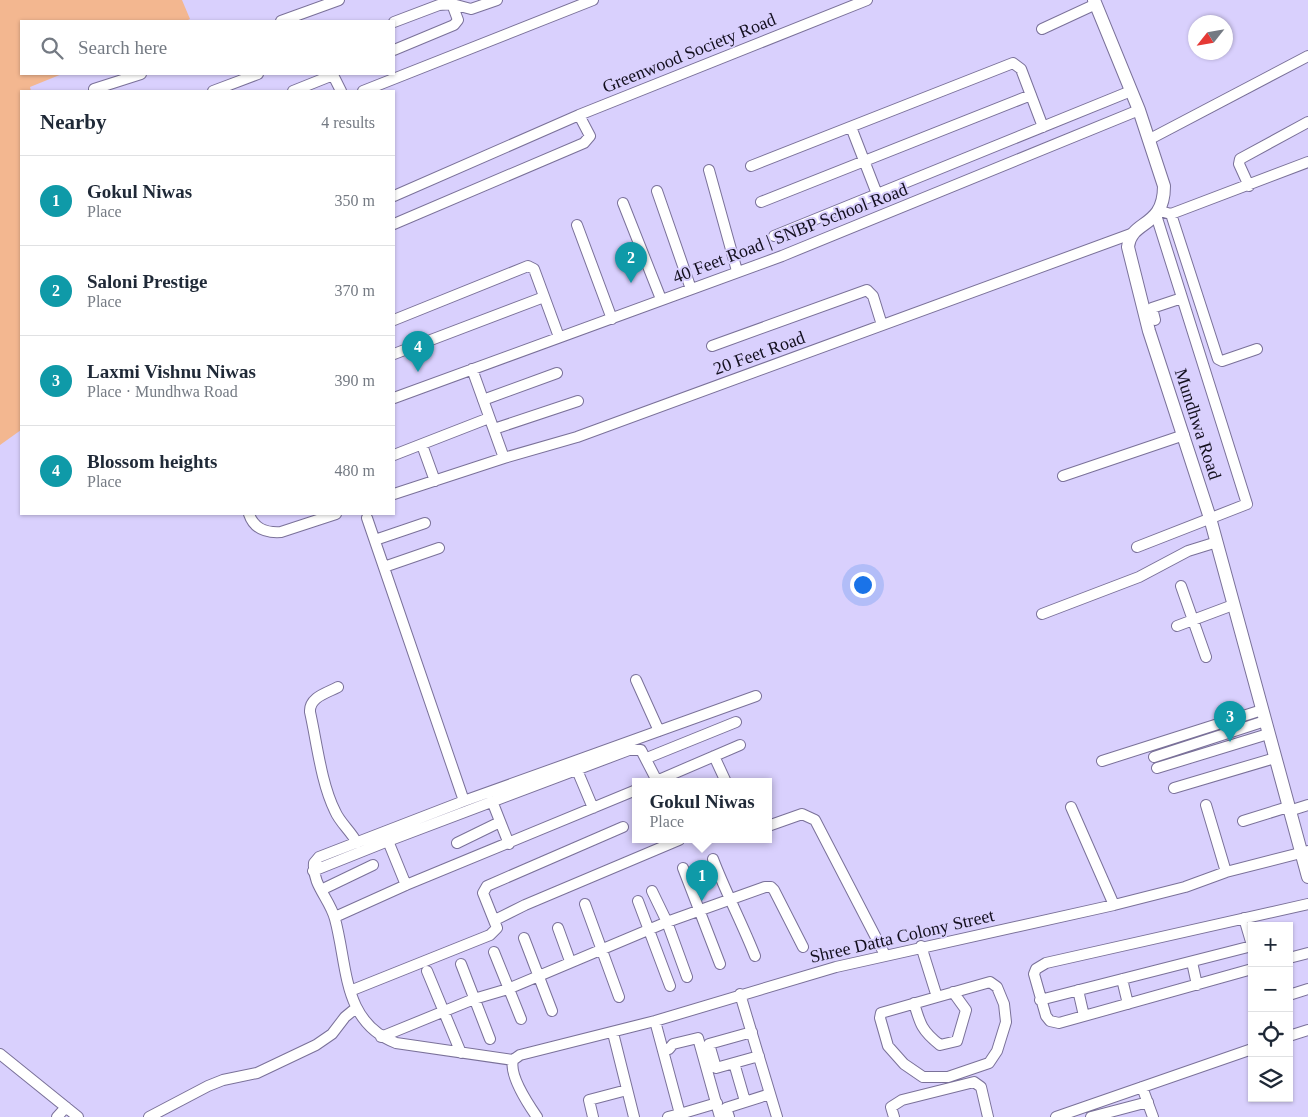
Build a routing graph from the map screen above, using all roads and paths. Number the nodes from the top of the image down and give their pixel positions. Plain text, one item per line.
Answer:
1 (339, 0) edge
2 (497, 0) edge
3 (593, 0) edge
4 (867, 0) edge
5 (1095, 2) edge
6 (452, 4) junction
7 (284, 20) edge
8 (395, 22) edge
9 (1042, 29) dead end
10 (395, 50) edge
11 (1308, 56) edge
12 (138, 75) edge
13 (255, 75) edge
14 (332, 75) edge
15 (334, 75) edge
16 (94, 90) dead end
17 (217, 90) edge
18 (295, 90) edge
19 (341, 90) edge
20 (366, 90) edge
21 (1131, 91) junction
22 (1031, 94) junction
23 (1139, 110) junction
24 (579, 115) junction
25 (1308, 122) edge
26 (852, 127) junction
27 (1043, 127) junction
28 (1150, 139) junction
29 (864, 160) junction
30 (1308, 162) edge
31 (751, 166) dead end
32 (709, 170) dead end
33 (1249, 186) junction
34 (656, 191) dead end
35 (877, 194) junction
36 (395, 196) edge
37 (761, 202) dead end
38 (624, 203) dead end
39 (1162, 213) junction
40 (395, 224) edge
41 (577, 225) dead end
42 (1132, 234) junction
43 (774, 236) dead end
44 (737, 271) junction
45 (691, 289) junction
46 (544, 297) junction
47 (1182, 298) junction
48 (661, 299) junction
49 (612, 319) junction
50 (395, 320) edge
51 (1156, 320) dead end
52 (882, 325) junction
53 (559, 337) junction
54 (712, 346) dead end
55 (1257, 348) dead end
56 (395, 354) edge
57 (472, 369) junction
58 (557, 373) dead end
59 (395, 398) edge
60 (483, 400) junction
61 (578, 401) dead end
62 (489, 418) junction
63 (494, 429) junction
64 (1184, 435) junction
65 (422, 444) junction
66 (395, 455) edge
67 (504, 458) junction
68 (1063, 476) dead end
69 (435, 481) junction
70 (395, 494) edge
71 (250, 515) edge
72 (333, 515) edge
73 (367, 518) dead end
74 (1210, 518) junction
75 (425, 523) dead end
76 (375, 540) junction
77 (1216, 542) junction
78 (1137, 547) dead end
79 (439, 548) dead end
80 (384, 567) junction
81 (1181, 586) dead end
82 (1233, 604) junction
83 (1042, 614) dead end
84 (1193, 620) junction
85 (1177, 626) dead end
86 (1206, 658) dead end
87 (636, 680) dead end
88 (338, 687) dead end
89 (756, 696) dead end
90 (736, 722) dead end
91 (1265, 722) junction
92 (658, 731) junction
93 (740, 745) dead end
94 (714, 756) junction
95 (1154, 757) dead end
96 (646, 758) junction
97 (1275, 758) junction
98 (1102, 761) dead end
99 (1158, 768) dead end
100 (577, 770) junction
101 (654, 778) edge
102 (664, 778) edge
103 (724, 778) edge
104 (1174, 788) dead end
105 (632, 792) edge
106 (464, 801) junction
107 (492, 801) junction
108 (1206, 805) dead end
109 (1308, 805) edge
110 (1070, 807) dead end
111 (593, 808) junction
112 (1289, 809) junction
113 (1243, 821) dead end
114 (500, 822) junction
115 (772, 825) edge
116 (623, 827) dead end
117 (388, 840) junction
118 (357, 843) junction
119 (457, 843) dead end
120 (670, 843) edge
121 (509, 844) junction
122 (1304, 852) edge
123 (713, 859) dead end
124 (373, 865) dead end
125 (683, 868) dead end
126 (313, 872) junction
127 (1226, 872) junction
128 (1308, 877) edge
129 (406, 885) junction
130 (321, 890) junction
131 (652, 891) dead end
132 (728, 899) junction
133 (638, 901) dead end
134 (585, 904) dead end
135 (1308, 904) edge
136 (1114, 905) junction
137 (698, 911) junction
138 (335, 917) junction
139 (1244, 918) junction
140 (495, 920) junction
141 (667, 922) junction
142 (558, 928) dead end
143 (650, 930) junction
144 (1248, 932) edge
145 (524, 938) dead end
146 (921, 946) junction
147 (804, 947) dead end
148 (1248, 947) edge
149 (601, 949) junction
150 (494, 952) dead end
151 (1308, 953) edge
152 (884, 955) junction
153 (755, 956) dead end
154 (1293, 957) edge
155 (570, 961) junction
156 (1192, 962) junction
157 (461, 964) dead end
158 (720, 964) dead end
159 (1248, 970) edge
160 (427, 971) dead end
161 (539, 974) junction
162 (687, 977) dead end
163 (1122, 979) junction
164 (1197, 984) junction
165 (670, 986) dead end
166 (508, 989) junction
167 (1308, 989) edge
168 (1078, 990) junction
169 (350, 991) junction
170 (953, 992) junction
171 (740, 994) junction
172 (1293, 994) edge
173 (619, 997) dead end
174 (937, 997) junction
175 (474, 999) junction
176 (1040, 1000) junction
177 (914, 1003) junction
178 (1128, 1004) junction
179 (356, 1008) junction
180 (444, 1011) junction
181 (552, 1011) dead end
182 (1084, 1016) junction
183 (521, 1020) dead end
184 (655, 1021) junction
185 (1308, 1030) edge
186 (752, 1032) junction
187 (613, 1033) junction
188 (1293, 1035) edge
189 (381, 1037) junction
190 (490, 1039) dead end
191 (663, 1050) junction
192 (1248, 1050) edge
193 (461, 1053) junction
194 (0, 1054) edge
195 (759, 1056) junction
196 (513, 1060) junction
197 (734, 1063) junction
198 (1142, 1087) junction
199 (627, 1090) junction
200 (770, 1094) junction
201 (745, 1102) junction
202 (1148, 1102) junction
203 (717, 1103) junction
204 (66, 1107) junction
205 (680, 1114) junction
206 (57, 1117) edge
207 (78, 1117) edge
208 (149, 1117) edge
209 (537, 1117) edge
210 (592, 1117) edge
211 (634, 1117) edge
212 (668, 1117) edge
213 (720, 1117) edge
214 (729, 1117) edge
215 (777, 1117) edge
216 (894, 1117) edge
217 (987, 1117) edge
218 (1056, 1117) edge
219 (1091, 1117) edge
220 (1153, 1117) edge

1 - 7 street
2 - 6 street
3 - 20 street
4 - 24 street, Greenwood Society Road
5 - 9 street
5 - 21 main road
6 - 8 street
6 - 10 street
11 - 28 street
12 - 16 street
13 - 17 street
14 - 18 street
15 - 19 street
21 - 23 main road
21 - 27 street
22 - 26 street
22 - 27 street
22 - 29 street
23 - 28 main road
23 - 44 street, 40 Feet Road | SNBP School Road
24 - 36 street, Greenwood Society Road
24 - 40 street
25 - 33 street
26 - 29 street
26 - 31 street
27 - 35 street
28 - 39 main road
29 - 35 street
29 - 37 street
30 - 33 street
32 - 44 street
33 - 39 street
34 - 45 street
35 - 43 street
38 - 48 street
39 - 42 main road
39 - 47 street
39 - 55 street
41 - 49 street
42 - 52 street, 20 Feet Road
42 - 64 main road, Mundhwa Road
44 - 45 street, 40 Feet Road | SNBP School Road
45 - 48 street, 40 Feet Road | SNBP School Road
46 - 50 street
46 - 53 street
46 - 56 street
47 - 51 street
47 - 74 street
48 - 49 street, 40 Feet Road | SNBP School Road
49 - 53 street, 40 Feet Road | SNBP School Road
52 - 54 street
52 - 67 street, 20 Feet Road
53 - 57 street, 40 Feet Road | SNBP School Road
57 - 59 street, 40 Feet Road | SNBP School Road
57 - 60 street
58 - 60 street
60 - 62 street
61 - 63 street
62 - 63 street
62 - 65 street
63 - 67 street
64 - 68 street
64 - 74 main road, Mundhwa Road
65 - 66 street
65 - 69 street
67 - 69 street, 20 Feet Road
69 - 70 street, 20 Feet Road
71 - 72 street
73 - 76 street
74 - 77 main road, Mundhwa Road
74 - 78 street
75 - 76 street
76 - 80 street
77 - 82 main road, Mundhwa Road
77 - 83 street
79 - 80 street
80 - 106 street
81 - 84 street
82 - 84 street
82 - 91 main road, Mundhwa Road
84 - 85 street
84 - 86 street
87 - 92 street
88 - 118 street
89 - 92 street
90 - 96 street
91 - 95 street
91 - 97 main road, Mundhwa Road
91 - 98 street
91 - 99 street
92 - 106 street
93 - 94 street
94 - 102 street
94 - 103 street
96 - 100 street
96 - 101 street
97 - 104 street
97 - 112 main road, Mundhwa Road
100 - 107 street
100 - 111 street
105 - 111 street
106 - 118 street
107 - 114 street
107 - 117 street
108 - 127 street
109 - 112 street
110 - 136 street
111 - 121 street
112 - 113 street
112 - 122 main road, Mundhwa Road
114 - 119 street
114 - 121 street
115 - 152 street
116 - 140 street
117 - 126 street
117 - 129 street
118 - 126 street
120 - 140 street
121 - 129 street
122 - 127 street, Shree Datta Colony Street
122 - 128 main road, Mundhwa Road
123 - 132 street
124 - 130 street
125 - 137 street
126 - 130 street
127 - 136 street, Shree Datta Colony Street
129 - 138 street
130 - 138 street
131 - 141 street
132 - 137 street
132 - 147 street
132 - 153 street
133 - 143 street
134 - 149 street
135 - 139 street
136 - 146 street, Shree Datta Colony Street
137 - 141 street
137 - 158 street
138 - 169 street
139 - 144 street
139 - 176 street
140 - 169 street
141 - 143 street
141 - 162 street
142 - 155 street
143 - 149 street
143 - 165 street
145 - 161 street
146 - 152 street, Shree Datta Colony Street
146 - 174 street
148 - 156 street
149 - 155 street
149 - 173 street
150 - 166 street
151 - 154 street
152 - 171 street, Shree Datta Colony Street
155 - 161 street
156 - 163 street
156 - 164 street
157 - 175 street
159 - 164 street
160 - 180 street
161 - 166 street
161 - 181 street
163 - 168 street
163 - 178 street
164 - 178 street
166 - 175 street
166 - 183 street
167 - 172 street
168 - 176 street
168 - 182 street
169 - 179 street
170 - 174 street
170 - 177 street
170 - 177 street
171 - 184 street, Shree Datta Colony Street
171 - 186 street
174 - 177 street
175 - 180 street
175 - 190 street
176 - 182 street
178 - 182 street
179 - 189 street
179 - 208 street
180 - 189 street
180 - 193 street
184 - 187 street, Shree Datta Colony Street
184 - 191 street
185 - 188 street
186 - 195 street
186 - 197 street
187 - 196 street, Shree Datta Colony Street
187 - 199 street
189 - 193 street
191 - 203 street
191 - 205 street
192 - 198 street
193 - 196 street
194 - 204 street
195 - 197 street
195 - 200 street
196 - 209 street
197 - 201 street
198 - 202 street
198 - 218 street
199 - 210 street
199 - 211 street
200 - 201 street
200 - 215 street
201 - 214 street
202 - 219 street
202 - 220 street
203 - 205 street
203 - 213 street
204 - 206 street
204 - 207 street
205 - 212 street
216 - 217 street

